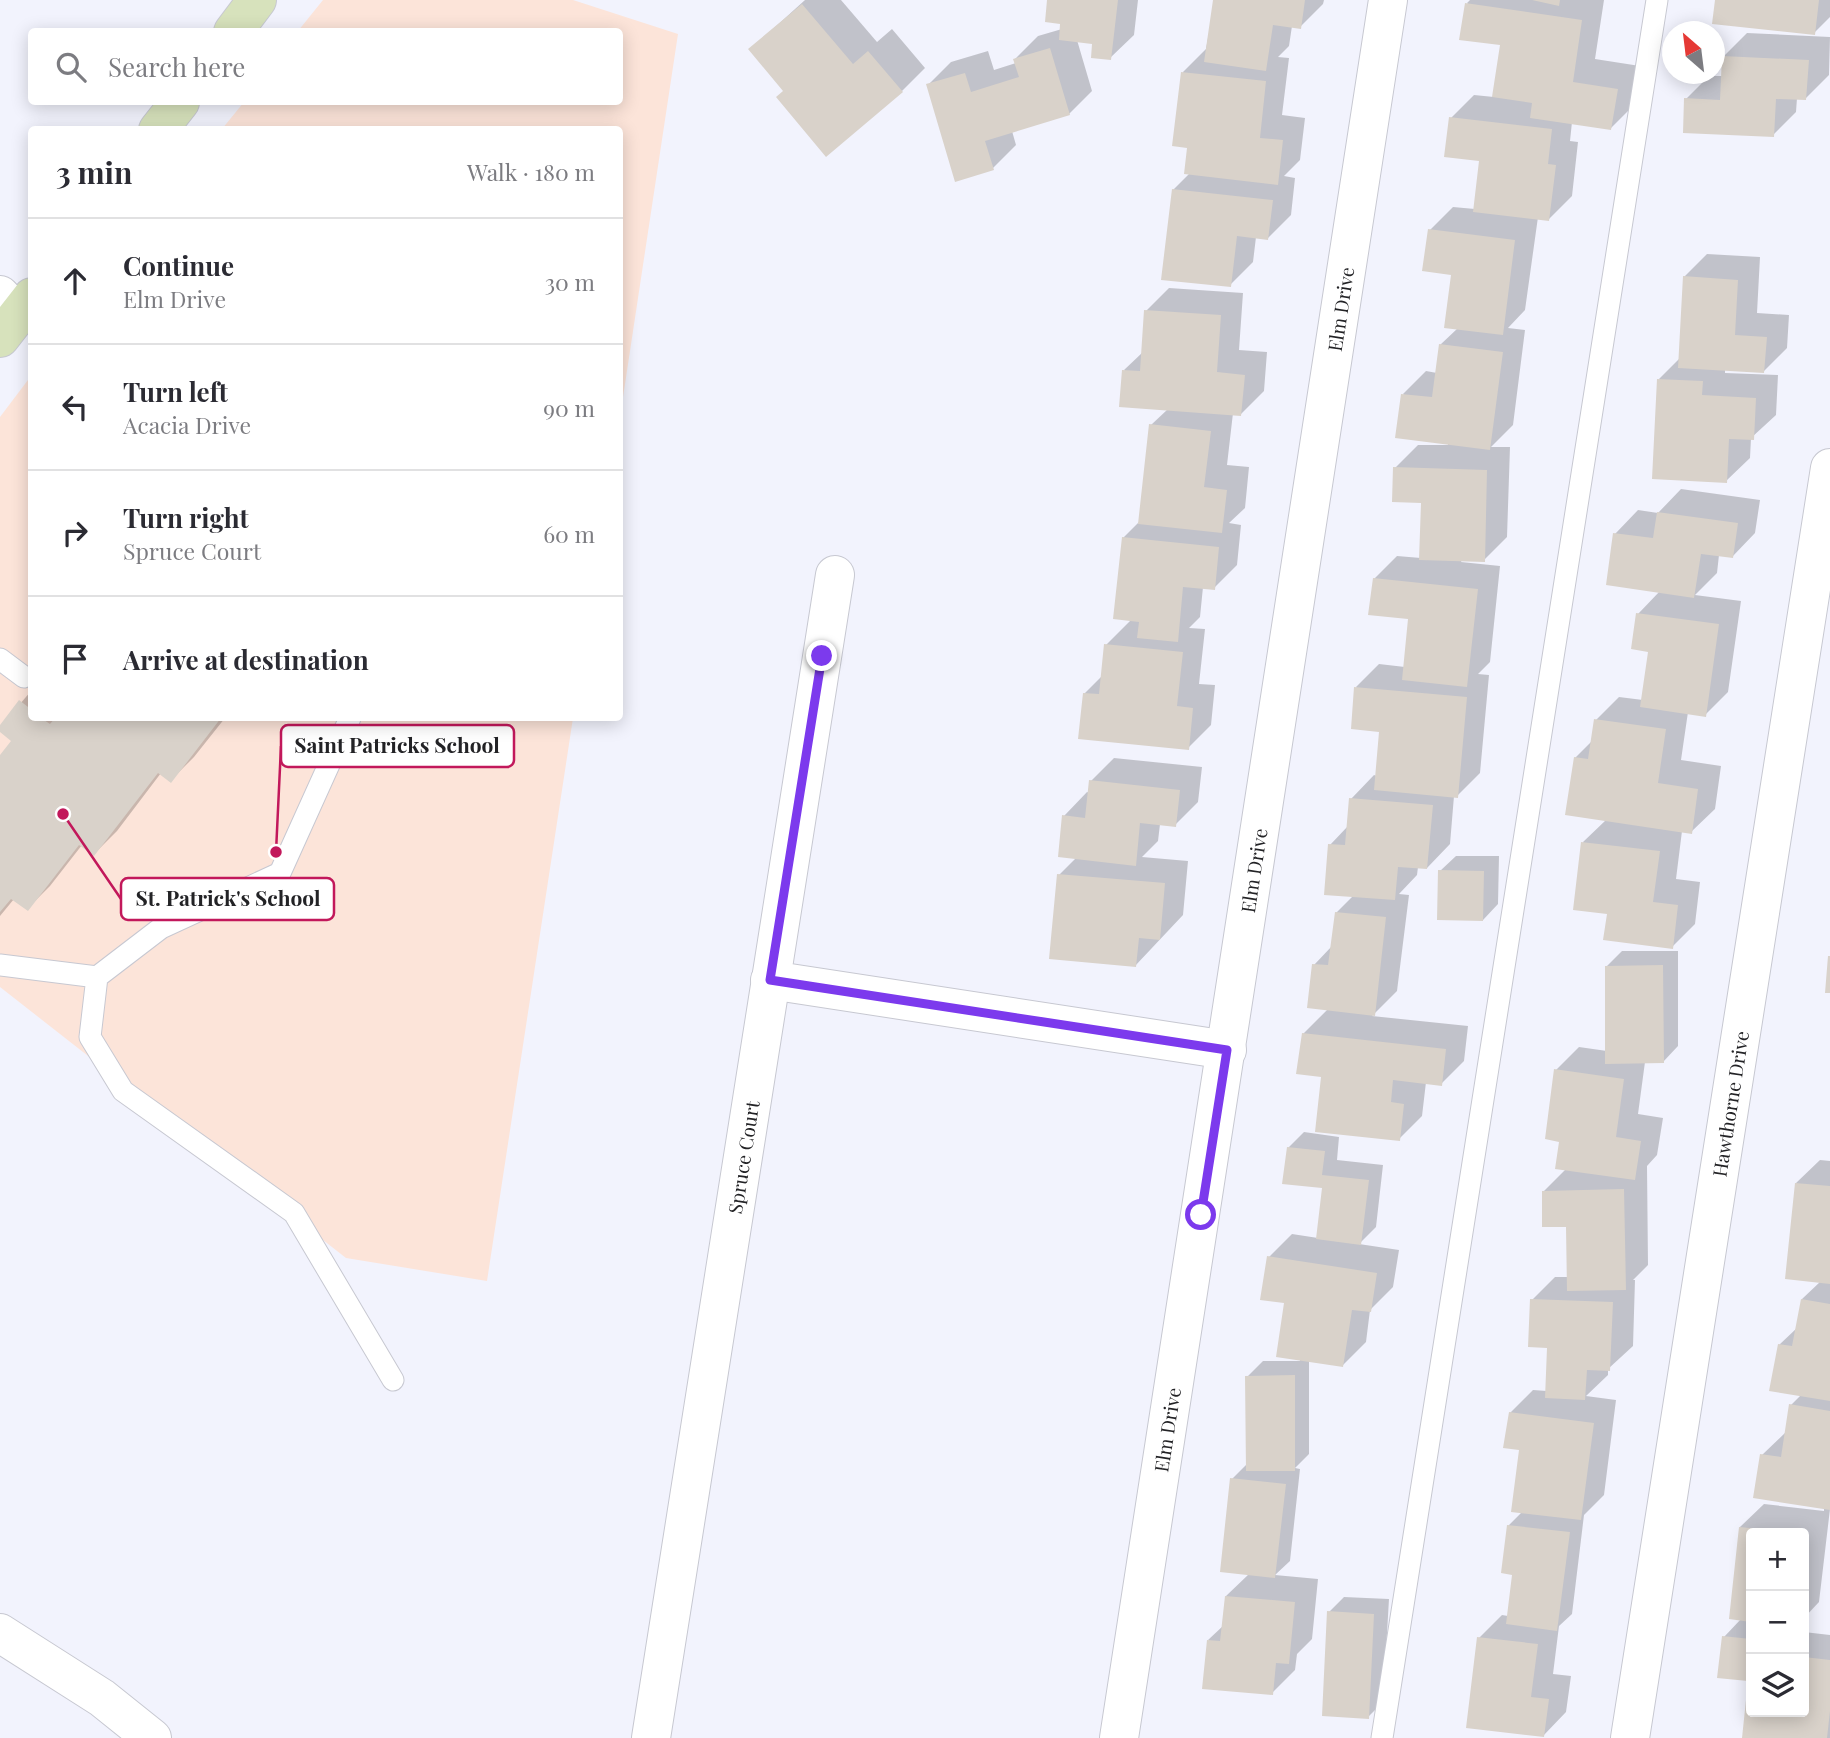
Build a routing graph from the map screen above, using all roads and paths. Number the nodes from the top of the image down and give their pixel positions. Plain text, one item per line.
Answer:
1 (257, 0) edge
2 (1388, 0) edge
3 (1657, 0) edge
4 (236, 28) edge
5 (178, 105) edge
6 (161, 126) edge
7 (1830, 468) edge
8 (835, 575) dead end
9 (0, 659) edge
10 (24, 677) dead end
11 (349, 721) edge
12 (0, 965) edge
13 (97, 977) junction
14 (770, 980) junction
15 (1227, 1050) junction
16 (393, 1380) dead end
17 (0, 1633) edge
18 (152, 1738) edge
19 (651, 1738) edge
20 (1119, 1738) edge
21 (1382, 1738) edge
22 (1630, 1738) edge

1 - 4 street
2 - 15 street, Elm Drive
3 - 21 lane
5 - 6 street
7 - 22 street, Hawthorne Drive
8 - 14 street, Spruce Court
9 - 10 lane
11 - 13 lane
12 - 13 lane
13 - 16 lane
14 - 15 street
14 - 19 street, Spruce Court
15 - 20 street, Elm Drive
17 - 18 street

